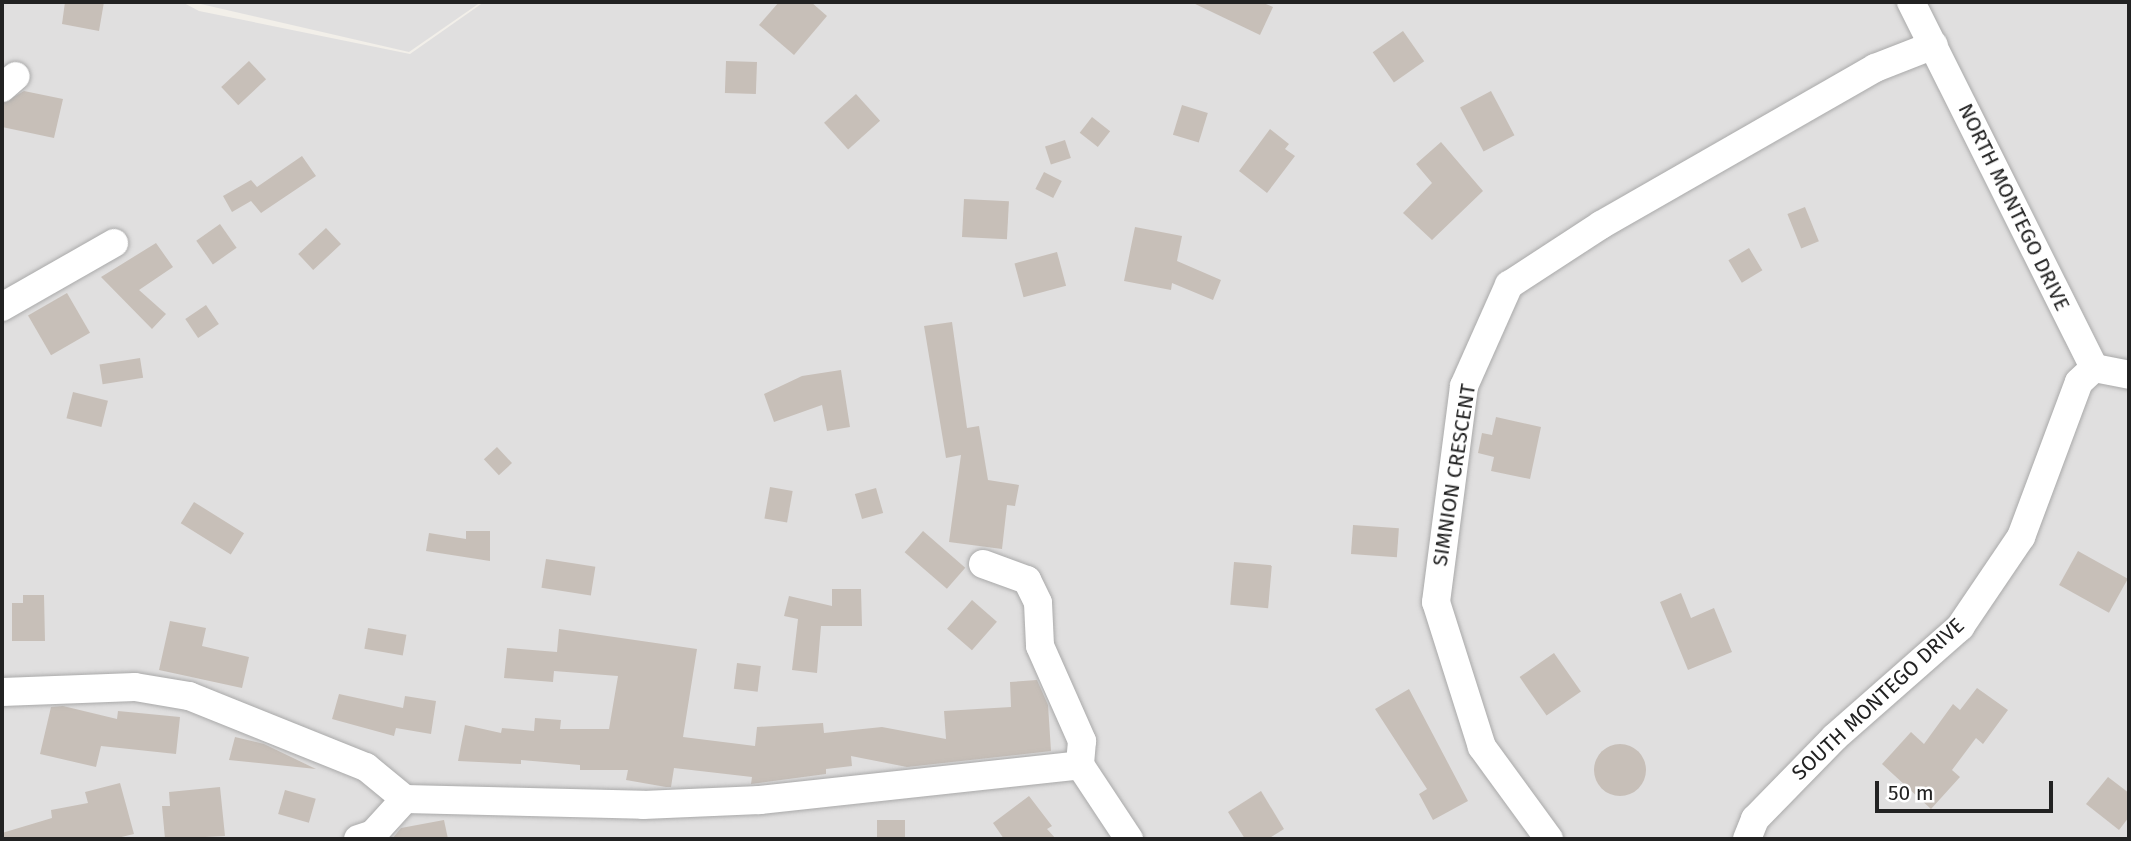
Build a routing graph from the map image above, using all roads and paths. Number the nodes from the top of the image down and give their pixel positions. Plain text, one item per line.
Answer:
1 (1911, 2) edge
2 (1934, 46) junction
3 (114, 243) dead end
4 (2, 307) edge
5 (2094, 368) junction
6 (2129, 375) edge
7 (983, 564) dead end
8 (2, 692) edge
9 (1080, 765) junction
10 (405, 799) junction
11 (358, 839) edge
12 (1129, 839) edge
13 (1549, 839) edge
14 (1747, 839) edge

1 - 2 street, NORTH MONTEGO DRIVE
2 - 5 street, NORTH MONTEGO DRIVE
2 - 13 street, SIMNION CRESCENT
3 - 4 street
5 - 6 street
5 - 14 street, SOUTH MONTEGO DRIVE
7 - 9 street
8 - 10 street
9 - 10 street
9 - 12 street
10 - 11 street

